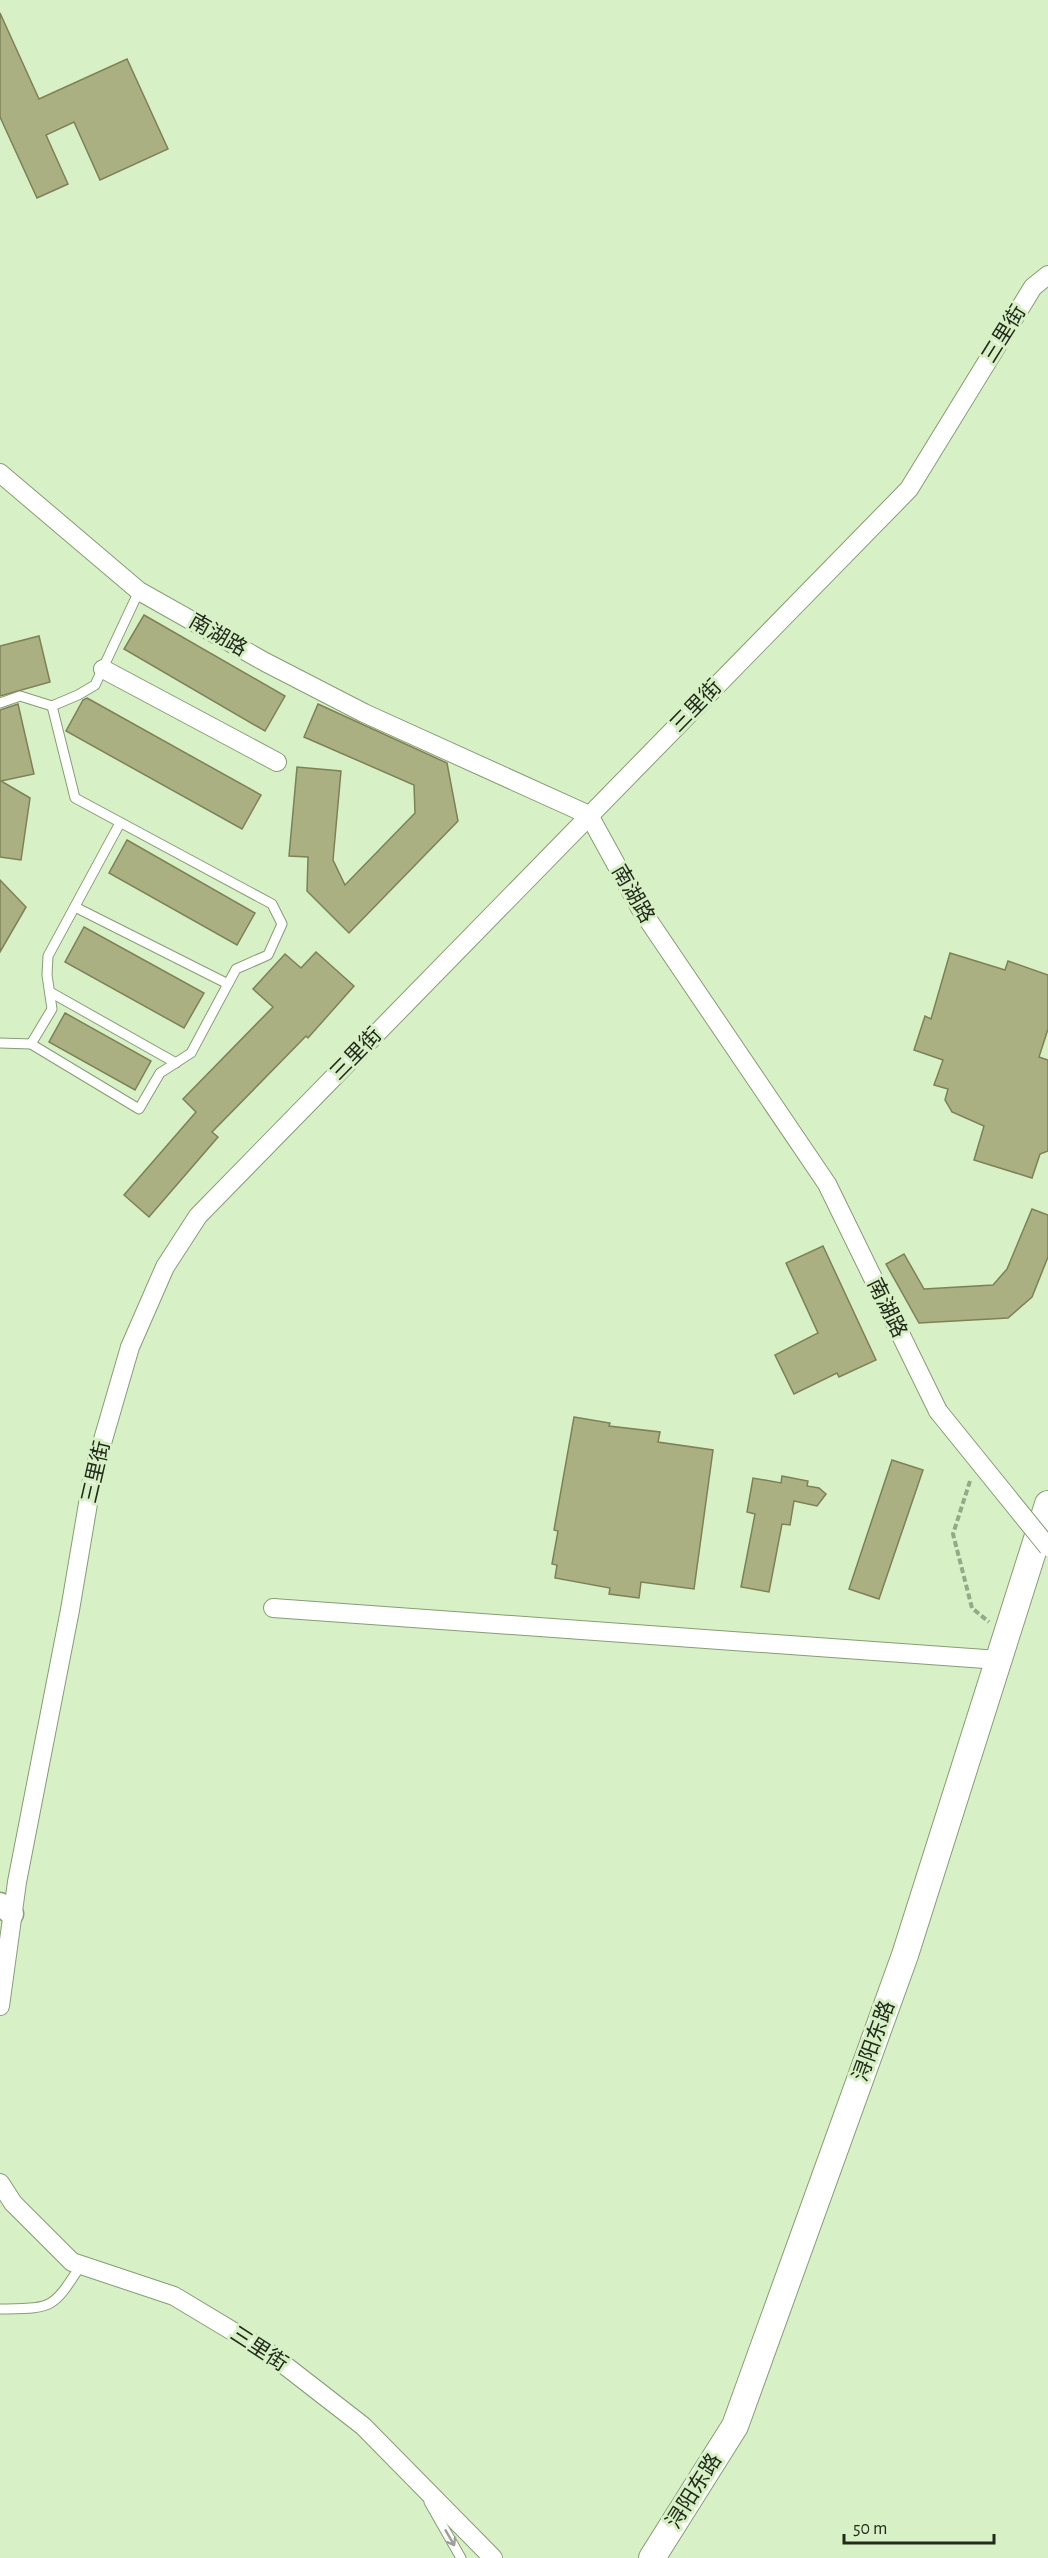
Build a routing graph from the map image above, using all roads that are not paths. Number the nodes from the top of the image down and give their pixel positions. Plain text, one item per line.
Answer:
1 (1048, 275) edge
2 (0, 473) edge
3 (139, 591) junction
4 (103, 669) junction
5 (0, 703) edge
6 (52, 706) junction
7 (277, 762) dead end
8 (589, 815) junction
9 (120, 823) junction
10 (75, 907) junction
11 (228, 984) junction
12 (50, 992) junction
13 (0, 1044) edge
14 (31, 1044) junction
15 (177, 1063) junction
16 (1048, 1504) edge
17 (1048, 1547) edge
18 (273, 1608) dead end
19 (999, 1660) junction
20 (6, 1909) edge
21 (0, 2006) edge
22 (0, 2182) edge
23 (81, 2265) junction
24 (0, 2309) edge
25 (417, 2481) junction
26 (460, 2558) edge
27 (493, 2558) edge
28 (652, 2558) edge

1 - 8 street, 三里街
2 - 3 street, 南湖路
3 - 4 lane
3 - 8 street, 南湖路
4 - 6 lane
4 - 7 street
5 - 6 lane
6 - 9 lane
8 - 17 street, 南湖路, bridge
8 - 20 street, 三里街
9 - 10 lane
9 - 11 lane
10 - 11 lane
10 - 12 lane
11 - 15 lane
12 - 14 lane
12 - 15 lane
13 - 14 lane
14 - 15 lane
16 - 19 main road, 浔阳东路
18 - 19 street
19 - 28 main road, 浔阳东路
20 - 21 street, 三里街
22 - 23 street, 三里街
23 - 24 lane
23 - 25 street, 三里街
25 -> 26 lane
25 - 27 street, 三里街

